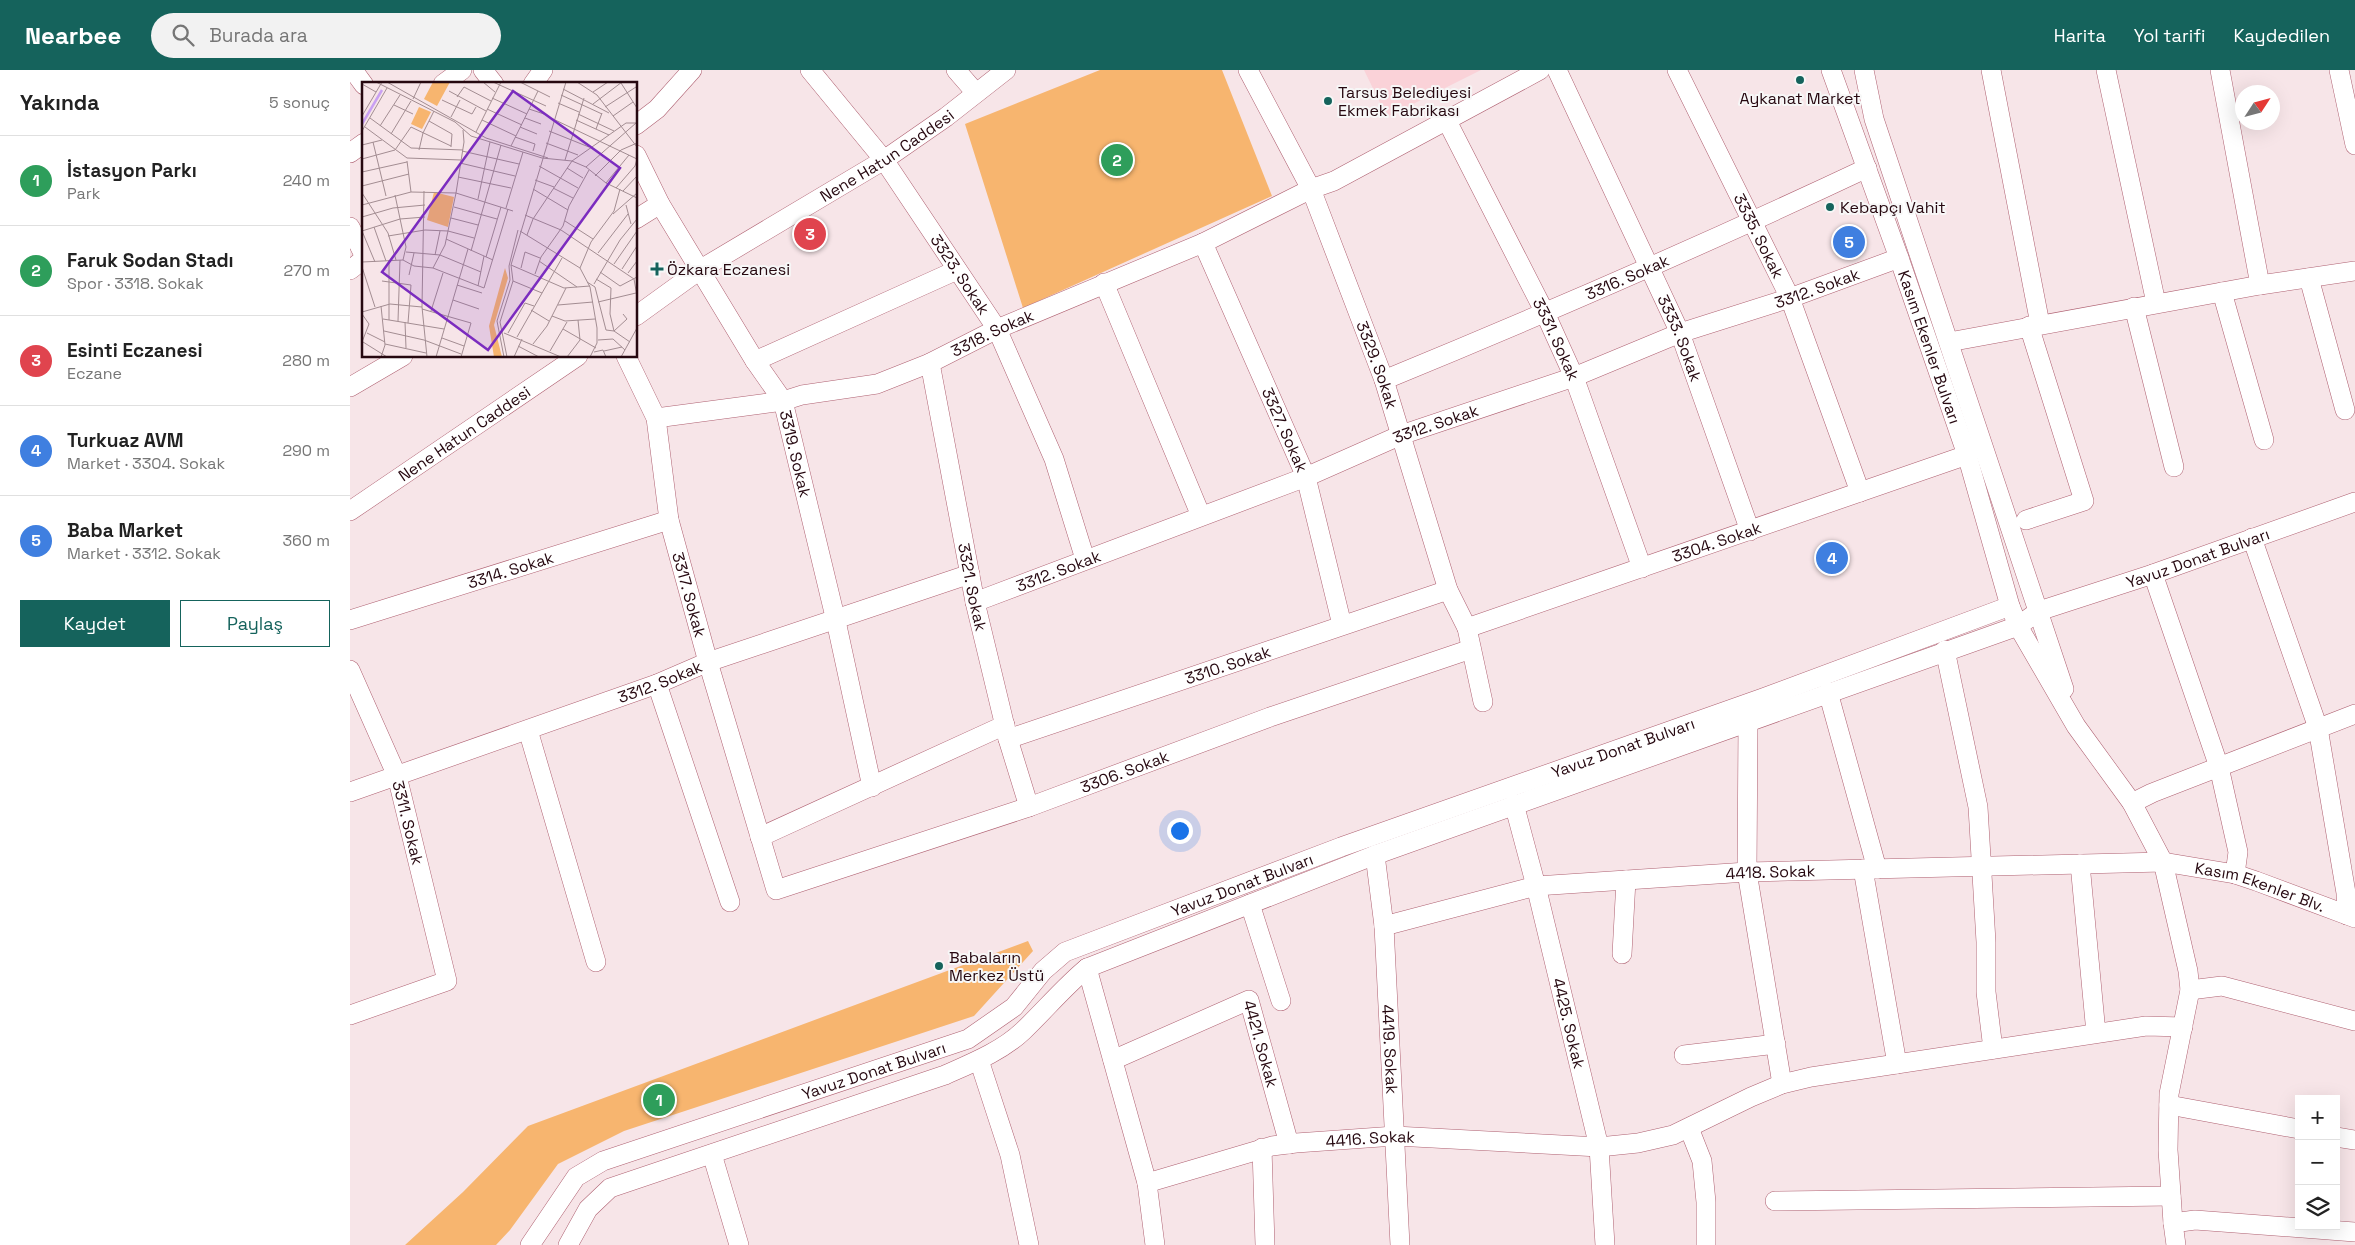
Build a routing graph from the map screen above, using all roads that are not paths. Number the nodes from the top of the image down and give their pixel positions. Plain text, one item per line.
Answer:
1 (353, 70) edge
2 (462, 70) edge
3 (483, 70) edge
4 (543, 70) edge
5 (692, 70) edge
6 (810, 70) edge
7 (956, 70) edge
8 (1006, 70) edge
9 (1248, 70) edge
10 (1540, 70) edge
11 (1557, 70) edge
12 (1677, 70) edge
13 (1831, 70) edge
14 (1864, 70) edge
15 (1990, 70) edge
16 (2106, 70) edge
17 (2220, 70) edge
18 (2339, 70) edge
19 (362, 82) edge
20 (446, 82) edge
21 (492, 82) edge
22 (534, 82) edge
23 (976, 93) junction
24 (1447, 121) junction
25 (638, 123) edge
26 (362, 144) edge
27 (2355, 145) edge
28 (350, 153) edge
29 (638, 159) edge
30 (884, 160) junction
31 (1867, 168) junction
32 (1312, 189) junction
33 (660, 204) junction
34 (638, 218) edge
35 (1753, 222) junction
36 (350, 227) edge
37 (1203, 243) junction
38 (362, 251) edge
39 (1899, 258) junction
40 (362, 261) edge
41 (1651, 267) junction
42 (701, 269) junction
43 (350, 270) edge
44 (958, 270) junction
45 (2355, 271) edge
46 (2309, 278) junction
47 (1104, 283) junction
48 (2260, 285) junction
49 (2222, 292) junction
50 (1790, 298) junction
51 (2156, 304) junction
52 (2134, 307) junction
53 (1545, 313) junction
54 (638, 315) edge
55 (2034, 325) junction
56 (996, 329) junction
57 (1680, 333) junction
58 (1949, 342) junction
59 (400, 358) edge
60 (575, 358) edge
61 (627, 358) edge
62 (755, 361) junction
63 (930, 363) junction
64 (1574, 378) junction
65 (1384, 380) junction
66 (350, 387) edge
67 (782, 401) junction
68 (2345, 410) dead end
69 (656, 418) junction
70 (1401, 435) junction
71 (2264, 440) dead end
72 (1967, 455) junction
73 (2174, 467) dead end
74 (1306, 477) junction
75 (1860, 492) junction
76 (2355, 502) edge
77 (350, 511) edge
78 (1201, 516) junction
79 (669, 520) junction
80 (2026, 520) dead end
81 (1750, 530) junction
82 (2252, 538) junction
83 (1085, 559) junction
84 (1642, 568) junction
85 (970, 574) junction
86 (2154, 574) junction
87 (1448, 590) junction
88 (975, 602) junction
89 (2010, 606) junction
90 (2039, 611) junction
91 (350, 620) edge
92 (836, 621) junction
93 (1342, 625) junction
94 (2018, 626) junction
95 (1466, 628) junction
96 (1471, 649) junction
97 (1944, 650) junction
98 (708, 662) junction
99 (350, 670) edge
100 (657, 684) junction
101 (1828, 692) junction
102 (1484, 702) dead end
103 (2355, 714) edge
104 (1748, 722) junction
105 (2076, 726) junction
106 (2318, 728) junction
107 (528, 730) junction
108 (1007, 732) junction
109 (2219, 767) junction
110 (397, 776) junction
111 (872, 787) junction
112 (350, 792) edge
113 (2132, 803) junction
114 (1514, 804) junction
115 (1028, 807) junction
116 (760, 837) junction
117 (1374, 855) junction
118 (2163, 862) junction
119 (2080, 864) junction
120 (1980, 866) junction
121 (1870, 869) junction
122 (1748, 872) junction
123 (2235, 874) junction
124 (1626, 880) junction
125 (1536, 886) junction
126 (776, 890) joint
127 (730, 902) dead end
128 (1250, 904) junction
129 (2351, 917) edge
130 (1384, 926) junction
131 (1622, 954) dead end
132 (596, 962) dead end
133 (1087, 968) junction
134 (2190, 990) junction
135 (1281, 1001) dead end
136 (350, 1015) edge
137 (2355, 1021) edge
138 (2184, 1027) junction
139 (2096, 1033) junction
140 (1776, 1044) junction
141 (1993, 1049) junction
142 (1684, 1055) dead end
143 (979, 1060) junction
144 (1113, 1060) junction
145 (1897, 1064) junction
146 (1782, 1084) junction
147 (2169, 1105) junction
148 (1689, 1128) junction
149 (2295, 1129) edge
150 (1395, 1136) junction
151 (2340, 1137) edge
152 (2355, 1140) edge
153 (1288, 1144) junction
154 (1599, 1147) junction
155 (1262, 1148) junction
156 (712, 1154) junction
157 (1147, 1183) junction
158 (2171, 1196) junction
159 (1775, 1201) dead end
160 (2173, 1223) junction
161 (2355, 1232) edge
162 (530, 1245) edge
163 (568, 1245) edge
164 (738, 1245) edge
165 (1029, 1245) edge
166 (1155, 1245) edge
167 (1265, 1245) edge
168 (1400, 1245) edge
169 (1605, 1245) edge
170 (1706, 1245) edge
171 (2176, 1245) edge

1 - 19 street
2 - 20 street
3 - 21 street
4 - 22 street
5 - 25 street
6 - 30 street, 3323. Sokak
7 - 23 street
8 - 23 street, Nene Hatun Caddesi
9 - 32 street, 3329. Sokak
10 - 24 street, 3318. Sokak
11 - 41 street, 3333. Sokak
12 - 35 street, 3335. Sokak
13 - 31 street, Kasım Ekenler Bulvarı
14 - 58 street, Kasım Ekenler Bulvarı
15 - 55 street
16 - 51 street
17 - 48 street
18 - 27 street
23 - 30 street, Nene Hatun Caddesi
24 - 32 street, 3318. Sokak
24 - 53 street, 3331. Sokak
26 - 28 street
29 - 33 street, 3319. Sokak
30 - 42 street, Nene Hatun Caddesi
30 - 44 street, 3323. Sokak
31 - 35 street, 3316. Sokak
31 - 39 street, Kasım Ekenler Bulvarı
32 - 37 street, 3318. Sokak
32 - 65 street, 3329. Sokak
33 - 34 street
33 - 42 street, 3319. Sokak
35 - 41 street, 3316. Sokak
35 - 50 street, 3335. Sokak
36 - 38 street
37 - 47 street, 3318. Sokak
37 - 74 street, 3327. Sokak
39 - 50 street, 3312. Sokak
39 - 72 street, Kasım Ekenler Bulvarı
40 - 43 street
41 - 53 street, 3316. Sokak
41 - 57 street, 3333. Sokak
42 - 54 street, Nene Hatun Caddesi
42 - 62 street, 3319. Sokak
44 - 56 street, 3323. Sokak
44 - 62 street
45 - 46 street
46 - 48 street
46 - 68 street
47 - 56 street, 3318. Sokak
47 - 78 street
48 - 49 street
49 - 51 street
49 - 71 street
50 - 57 street, 3312. Sokak
50 - 75 street, 3335. Sokak
51 - 52 street
52 - 55 street
52 - 73 street
53 - 64 street, 3331. Sokak
53 - 65 street, 3316. Sokak
55 - 58 street
55 - 80 street
56 - 63 street, 3318. Sokak
56 - 83 street, 3323. Sokak
57 - 64 street, 3312. Sokak
57 - 81 street, 3333. Sokak
58 - 90 street, Kasım Ekenler Bulvarı
59 - 66 street
60 - 77 street, Nene Hatun Caddesi
61 - 69 street, 3317. Sokak
62 - 67 street, 3319. Sokak
63 - 67 street, 3318. Sokak
63 - 85 street, 3321. Sokak
64 - 70 street, 3312. Sokak
64 - 84 street, 3331. Sokak
65 - 70 street, 3329. Sokak
67 - 69 street, 3318. Sokak
67 - 92 street, 3319. Sokak
69 - 79 street, 3317. Sokak
70 - 74 street, 3312. Sokak
70 - 87 street, 3329. Sokak
72 - 75 street, 3304. Sokak
72 - 89 street, Kasım Ekenler Bulvarı
74 - 78 street, 3312. Sokak
74 - 93 street, 3327. Sokak
75 - 81 street, 3304. Sokak
76 - 82 street, Yavuz Donat Bulvarı
78 - 83 street, 3312. Sokak
79 - 91 street, 3314. Sokak
79 - 98 street, 3317. Sokak
81 - 84 street, 3304. Sokak
82 - 86 street, Yavuz Donat Bulvarı
82 - 106 street
83 - 88 street, 3312. Sokak
84 - 95 street, 3304. Sokak
85 - 88 street, 3321. Sokak
85 - 92 street, 3312. Sokak
86 - 90 street, Yavuz Donat Bulvarı
86 - 109 street
87 - 93 street, 3310. Sokak
87 - 95 street, 3329. Sokak
88 - 108 street, 3321. Sokak
89 - 90 street
89 - 94 street, Kasım Ekenler Bulvarı
89 - 162 street, Yavuz Donat Bulvarı
90 - 94 street, Yavuz Donat Bulvarı
90 - 105 street, Kasım Ekenler Bulvarı
92 - 98 street, 3312. Sokak
92 - 111 street, 3319. Sokak
93 - 108 street, 3310. Sokak
94 - 97 street, Yavuz Donat Bulvarı
94 - 105 street, Kasım Ekenler Bulvarı
95 - 96 street, 3329. Sokak
96 - 102 street, 3329. Sokak
96 - 115 street, 3306. Sokak
97 - 101 street, Yavuz Donat Bulvarı
97 - 120 street
98 - 100 street, 3312. Sokak
98 - 116 street, 3317. Sokak
99 - 110 street, 3311. Sokak
100 - 107 street, 3312. Sokak
100 - 127 street
101 - 104 street, Yavuz Donat Bulvarı
101 - 121 street
103 - 106 street
104 - 114 street, Yavuz Donat Bulvarı
104 - 122 street
105 - 113 street
106 - 109 street
106 - 129 street
107 - 110 street, 3312. Sokak
107 - 132 street
108 - 111 street, 3310. Sokak
108 - 115 street, 3321. Sokak
109 - 113 street
109 - 123 street
110 - 112 street, 3312. Sokak
110 - 136 street, 3311. Sokak
111 - 116 street, 3310. Sokak
113 - 118 street
114 - 117 street, Yavuz Donat Bulvarı
114 - 125 street, 4425. Sokak
115 - 126 street, 3306. Sokak
116 - 126 street, 3317. Sokak
117 - 128 street, Yavuz Donat Bulvarı
117 - 130 street, 4419. Sokak
118 - 119 street, 4418. Sokak
118 - 123 street, Kasım Ekenler Blv.
118 - 134 street
119 - 120 street, 4418. Sokak
119 - 139 street
120 - 121 street, 4418. Sokak
120 - 141 street
121 - 122 street, 4418. Sokak
121 - 145 street
122 - 124 street, 4418. Sokak
122 - 140 street
123 - 129 street, Kasım Ekenler Blv.
124 - 125 street, 4418. Sokak
124 - 131 street
125 - 130 street, 4418. Sokak
125 - 154 street, 4425. Sokak
128 - 133 street, Yavuz Donat Bulvarı
128 - 135 street
130 - 150 street, 4419. Sokak
133 - 143 street, Yavuz Donat Bulvarı
133 - 144 street
134 - 137 street
134 - 138 street
138 - 139 street, 4416. Sokak
138 - 147 street
139 - 141 street, 4416. Sokak
140 - 142 street
140 - 146 street
141 - 145 street, 4416. Sokak
143 - 156 street, Yavuz Donat Bulvarı
143 - 165 street
144 - 153 street, 4421. Sokak
144 - 157 street
145 - 146 street, 4416. Sokak
146 - 148 street, 4416. Sokak
147 - 149 street
147 - 158 street
148 - 154 street, 4416. Sokak
148 - 170 street
150 - 153 street, 4416. Sokak
150 - 154 street, 4416. Sokak
150 - 168 street, 4419. Sokak
151 - 152 street
153 - 155 street, 4416. Sokak
154 - 169 street, 4425. Sokak
155 - 157 street, 4416. Sokak
155 - 167 street
156 - 163 street, Yavuz Donat Bulvarı
156 - 164 street
157 - 166 street
158 - 159 street
158 - 160 street
160 - 161 street
160 - 171 street

